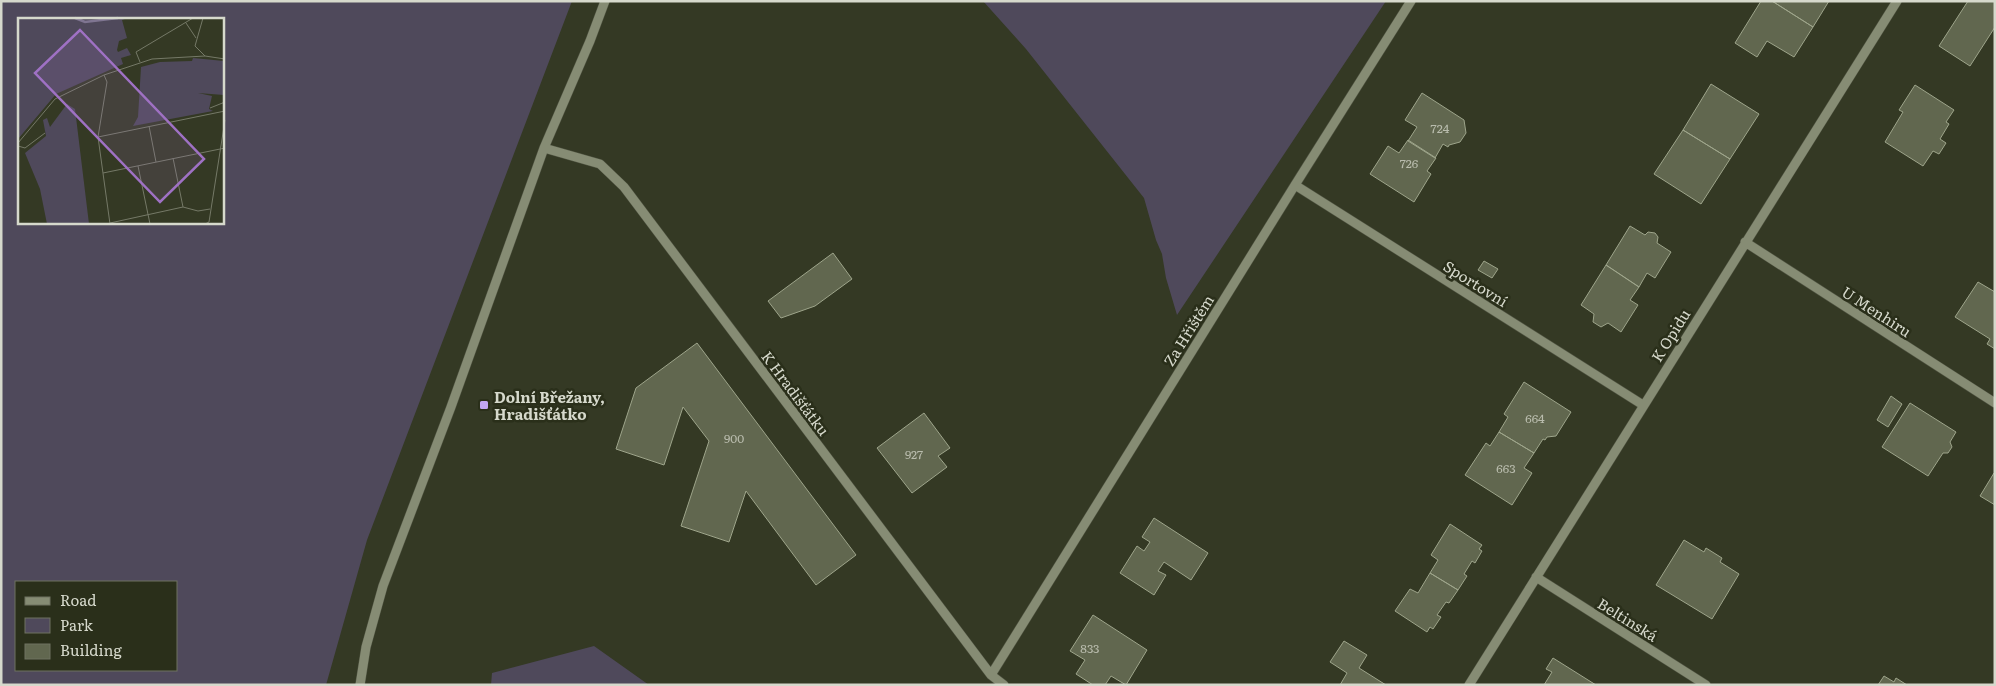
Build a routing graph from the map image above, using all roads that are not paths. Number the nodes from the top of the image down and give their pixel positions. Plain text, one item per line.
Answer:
1 (605, 1) edge
2 (1411, 1) edge
3 (1897, 1) edge
4 (544, 148) junction
5 (1295, 185) junction
6 (1745, 242) junction
7 (1995, 403) edge
8 (1643, 405) junction
9 (1536, 577) junction
10 (991, 675) junction
11 (360, 685) edge
12 (1004, 685) edge
13 (1469, 685) edge
14 (1706, 685) edge

1 - 4 street
2 - 5 street, Za Hřištěm
3 - 6 street, K Opidu
4 - 10 street, K Hradišťátku
4 - 11 street
5 - 8 street, Sportovní
5 - 10 street, Za Hřištěm
6 - 7 street, U Menhiru
6 - 8 street, K Opidu
8 - 9 street, K Opidu
9 - 13 street, K Opidu
9 - 14 street, Beltinská
10 - 12 street, K Hradišťátku

